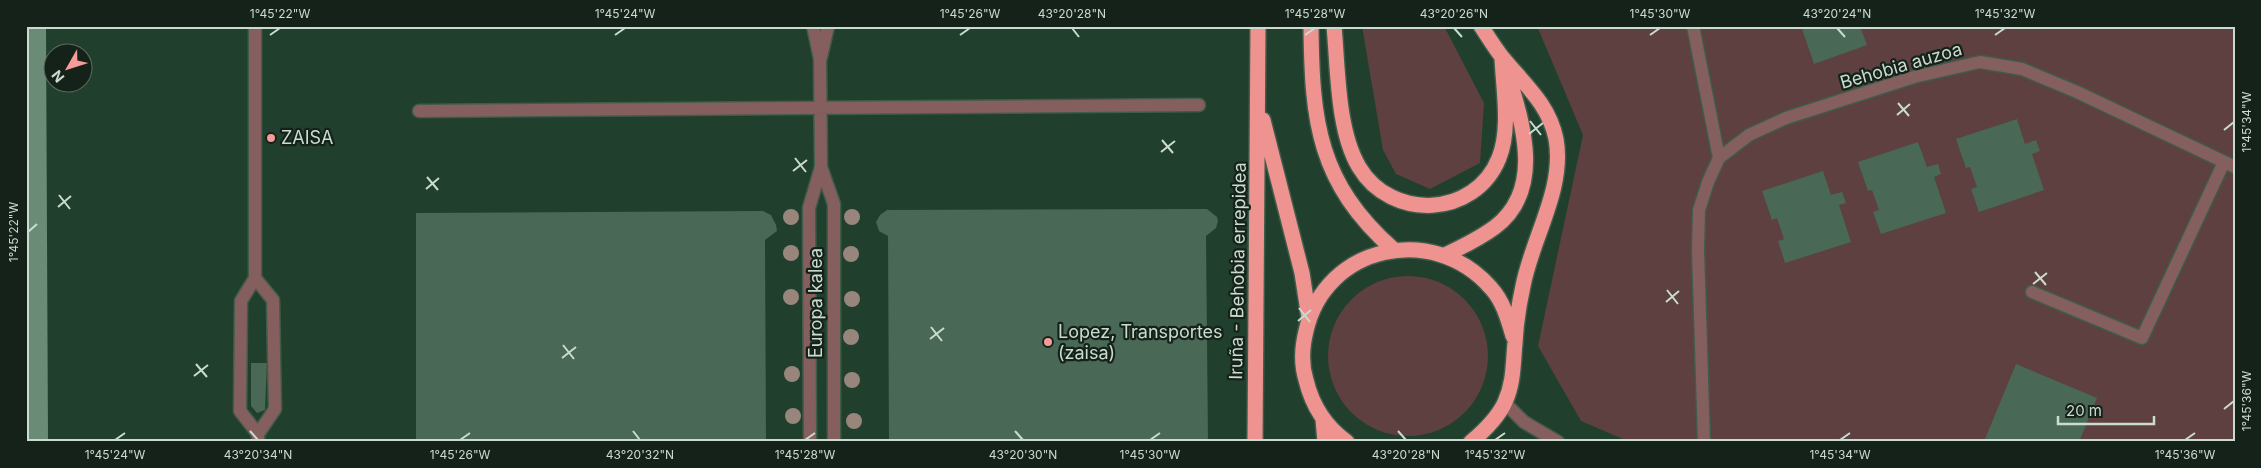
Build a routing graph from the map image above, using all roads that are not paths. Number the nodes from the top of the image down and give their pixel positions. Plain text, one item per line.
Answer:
1 (255, 26) edge
2 (812, 26) edge
3 (828, 26) edge
4 (1258, 26) edge
5 (1311, 26) edge
6 (1334, 26) edge
7 (1481, 26) edge
8 (1693, 26) edge
9 (1502, 57) junction
10 (820, 59) junction
11 (1258, 102) junction
12 (1199, 105) dead end
13 (821, 108) junction
14 (419, 110) dead end
15 (1719, 158) junction
16 (2230, 164) edge
17 (821, 167) junction
18 (1394, 250) junction
19 (1445, 255) junction
20 (255, 278) junction
21 (2032, 292) dead end
22 (1309, 318) junction
23 (1515, 342) junction
24 (1505, 403) junction
25 (1323, 419) junction
26 (258, 438) edge
27 (810, 442) edge
28 (834, 442) edge
29 (1255, 442) edge
30 (1325, 442) edge
31 (1347, 442) edge
32 (1470, 442) edge
33 (1558, 442) edge
34 (1704, 442) edge

1 - 20 street
2 - 10 street, Europa kalea
3 - 10 street, Europa kalea
4 - 11 highway, Iruña - Behobia errepidea
5 - 18 highway
6 - 9 highway
7 - 9 highway
8 - 15 street
9 - 19 highway
9 - 23 highway
10 - 13 street, Europa kalea
11 - 22 highway, Iruña - Behobia errepidea
11 - 29 highway, Iruña - Behobia errepidea
12 - 13 street
13 - 14 street
13 - 17 street, Europa kalea
15 - 16 street, Behobia auzoa
15 - 34 street, Behobia auzoa
16 - 21 street
17 - 27 street, Europa kalea
17 - 28 street, Europa kalea
18 - 19 highway
18 - 22 highway
19 - 23 highway
20 - 26 street
20 - 26 street
22 - 25 highway
23 - 24 highway
24 - 32 highway
24 - 33 street
25 - 30 highway
25 - 31 highway

